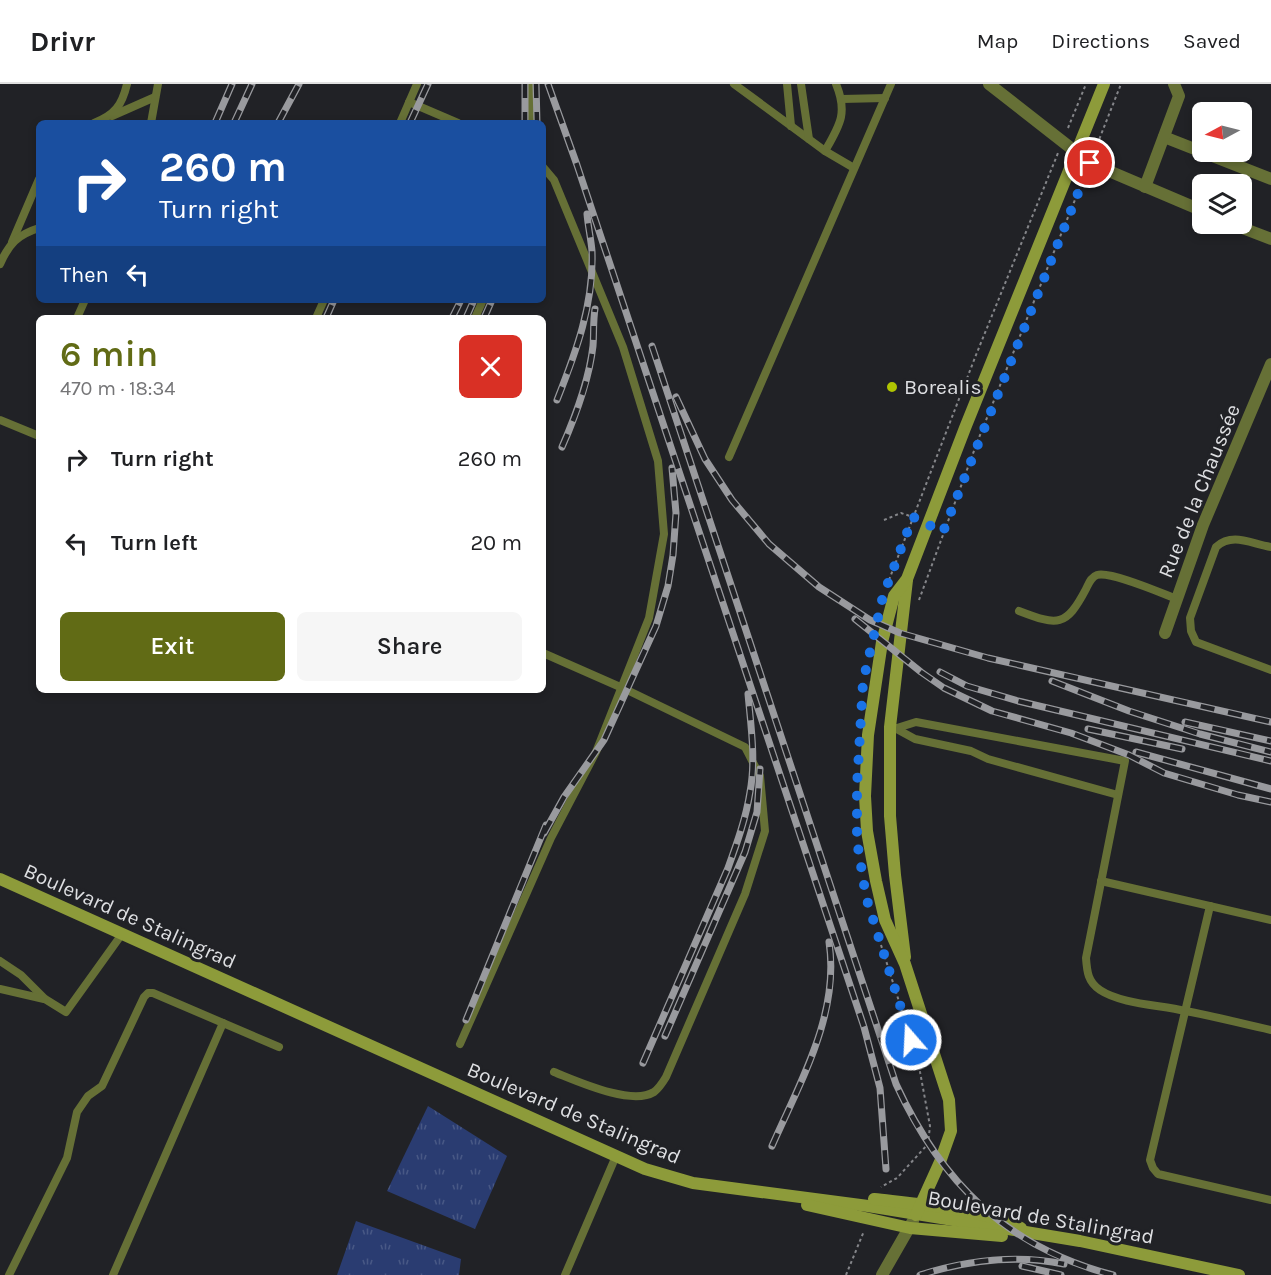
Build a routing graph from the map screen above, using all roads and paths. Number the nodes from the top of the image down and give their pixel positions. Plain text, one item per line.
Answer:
1 (127, 84) edge
2 (158, 84) edge
3 (417, 84) edge
4 (530, 84) edge
5 (734, 84) edge
6 (787, 84) edge
7 (801, 84) edge
8 (836, 84) edge
9 (891, 84) edge
10 (990, 84) edge
11 (1086, 84) edge
12 (1104, 84) edge
13 (1121, 84) edge
14 (1174, 84) edge
15 (155, 97) junction
16 (885, 98) junction
17 (842, 99) junction
18 (409, 102) junction
19 (109, 117) junction
20 (102, 120) edge
21 (151, 120) edge
22 (401, 120) edge
23 (451, 120) edge
24 (531, 120) edge
25 (791, 126) junction
26 (1164, 137) junction
27 (809, 139) junction
28 (1062, 142) junction
29 (825, 151) junction
30 (1075, 153) junction
31 (1090, 163) junction
32 (854, 168) junction
33 (546, 171) edge
34 (1271, 179) edge
35 (36, 186) edge
36 (1145, 188) junction
37 (1192, 207) edge
38 (36, 229) edge
39 (1252, 232) edge
40 (1271, 239) edge
41 (12, 242) junction
42 (0, 264) edge
43 (1271, 364) edge
44 (0, 420) edge
45 (36, 435) edge
46 (729, 457) dead end
47 (913, 517) junction
48 (884, 520) dead end
49 (928, 524) junction
50 (1271, 547) edge
51 (907, 579) junction
52 (887, 586) dead end
53 (919, 600) dead end
54 (1177, 600) junction
55 (1020, 611) dead end
56 (1165, 633) dead end
57 (546, 654) edge
58 (1271, 670) edge
59 (620, 687) junction
60 (870, 724) junction
61 (894, 727) junction
62 (1118, 795) junction
63 (0, 879) edge
64 (1101, 881) junction
65 (1210, 906) junction
66 (1271, 920) edge
67 (122, 934) junction
68 (880, 942) dead end
69 (0, 961) edge
70 (905, 964) junction
71 (0, 989) edge
72 (45, 999) junction
73 (1186, 1011) junction
74 (223, 1023) junction
75 (1271, 1030) edge
76 (460, 1044) dead end
77 (279, 1047) dead end
78 (554, 1072) dead end
79 (616, 1156) junction
80 (753, 1191) junction
81 (869, 1199) junction
82 (1271, 1200) edge
83 (919, 1210) junction
84 (867, 1219) junction
85 (910, 1228) junction
86 (1030, 1233) junction
87 (9, 1275) edge
88 (113, 1275) edge
89 (565, 1275) edge
90 (846, 1275) edge
91 (882, 1275) edge
92 (1239, 1275) edge

1 - 19 lane
2 - 15 lane
3 - 18 lane
4 - 24 lane
5 - 25 lane
6 - 25 lane
7 - 27 lane
8 - 17 lane
9 - 16 lane
10 - 28 street
11 - 28 path
12 - 30 main road
13 - 31 path
14 - 26 street
15 - 19 lane
15 - 21 lane
16 - 17 lane
16 - 32 lane
17 - 29 lane
18 - 22 lane
18 - 23 lane
19 - 20 lane
25 - 27 lane
26 - 34 street
26 - 36 street
27 - 29 lane
28 - 30 street
28 - 47 path
29 - 32 lane
30 - 31 street
30 - 49 main road
31 - 36 street
31 - 53 path
32 - 46 lane
33 - 59 lane
35 - 41 lane
36 - 37 street
38 - 41 lane
39 - 40 street
41 - 42 lane
43 - 54 street, Rue de la Chaussée
44 - 45 lane
47 - 48 path
47 - 49 path
47 - 52 path
49 - 51 main road
50 - 58 lane
51 - 60 main road
51 - 61 main road
54 - 55 lane
54 - 56 street, Rue de la Chaussée
57 - 59 lane
59 - 76 lane
59 - 78 lane
60 - 61 main road
60 - 70 main road
61 - 62 lane
61 - 62 lane
61 - 70 main road
62 - 64 lane
63 - 67 main road, Boulevard de Stalingrad
64 - 65 lane
64 - 73 lane
65 - 66 lane
65 - 73 lane
67 - 72 lane
67 - 79 main road, Boulevard de Stalingrad
68 - 81 path
69 - 72 lane
70 - 83 main road
71 - 72 lane
73 - 75 lane
73 - 82 lane
74 - 77 lane
74 - 87 lane
74 - 88 lane
79 - 80 main road, Boulevard de Stalingrad
79 - 89 lane
80 - 81 main road
80 - 83 main road, Boulevard de Stalingrad
80 - 84 main road
81 - 83 main road
83 - 85 street
83 - 86 main road, Boulevard de Stalingrad
84 - 85 main road
84 - 90 path
85 - 86 main road
85 - 91 street
86 - 92 main road, Boulevard de Stalingrad

